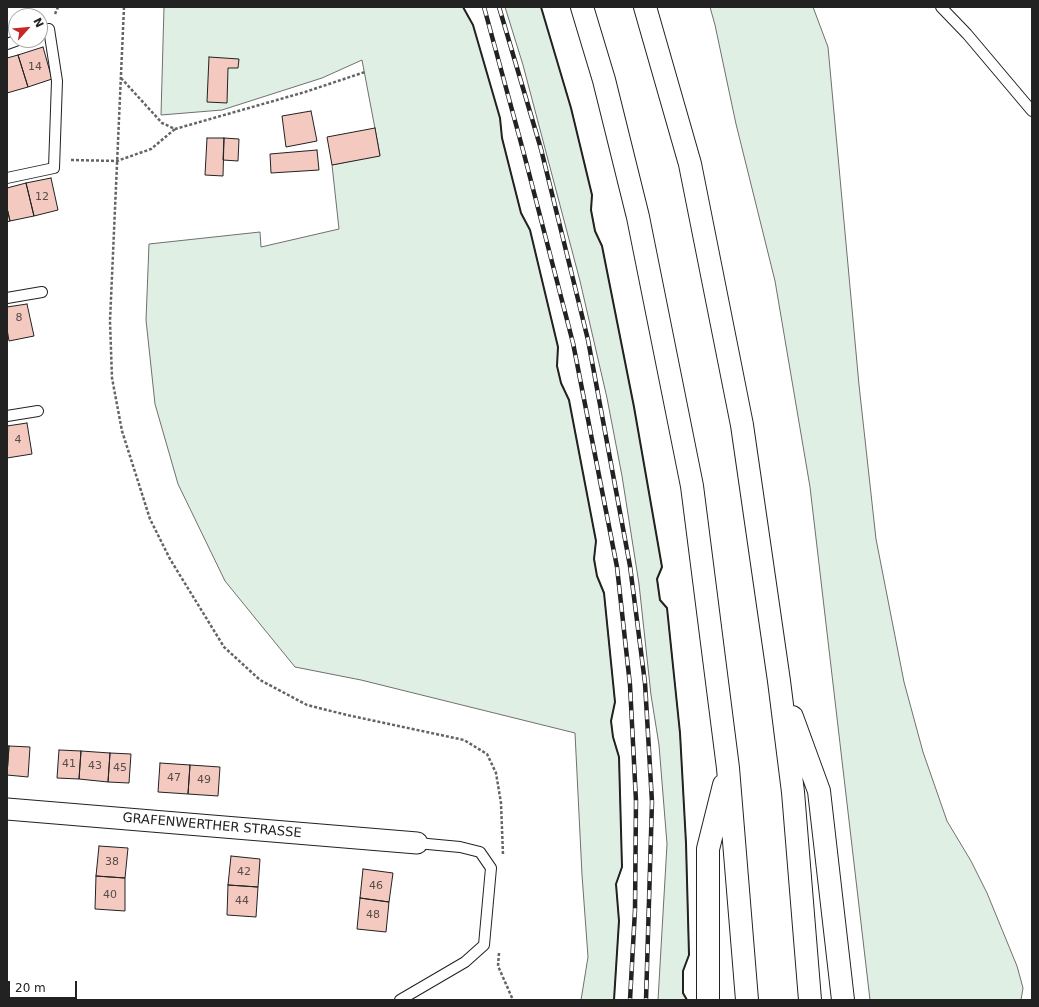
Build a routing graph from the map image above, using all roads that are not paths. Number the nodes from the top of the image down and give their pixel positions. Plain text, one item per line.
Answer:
1 (582, 7) edge
2 (644, 7) edge
3 (941, 7) edge
4 (48, 46) edge
5 (1032, 111) edge
6 (7, 178) edge
7 (42, 292) dead end
8 (7, 298) edge
9 (38, 411) dead end
10 (7, 416) edge
11 (779, 680) junction
12 (728, 768) junction
13 (7, 809) edge
14 (417, 843) joint
15 (400, 1000) edge
16 (708, 1000) edge
17 (747, 1000) edge
18 (810, 1000) edge
19 (844, 1000) edge

1 - 12 highway
2 - 11 highway
3 - 5 lane
4 - 6 lane
7 - 8 lane
9 - 10 lane
11 - 18 highway
11 - 19 highway
12 - 16 highway
12 - 17 highway
13 - 14 street, GRAFENWERTHER STRASSE
14 - 15 lane

